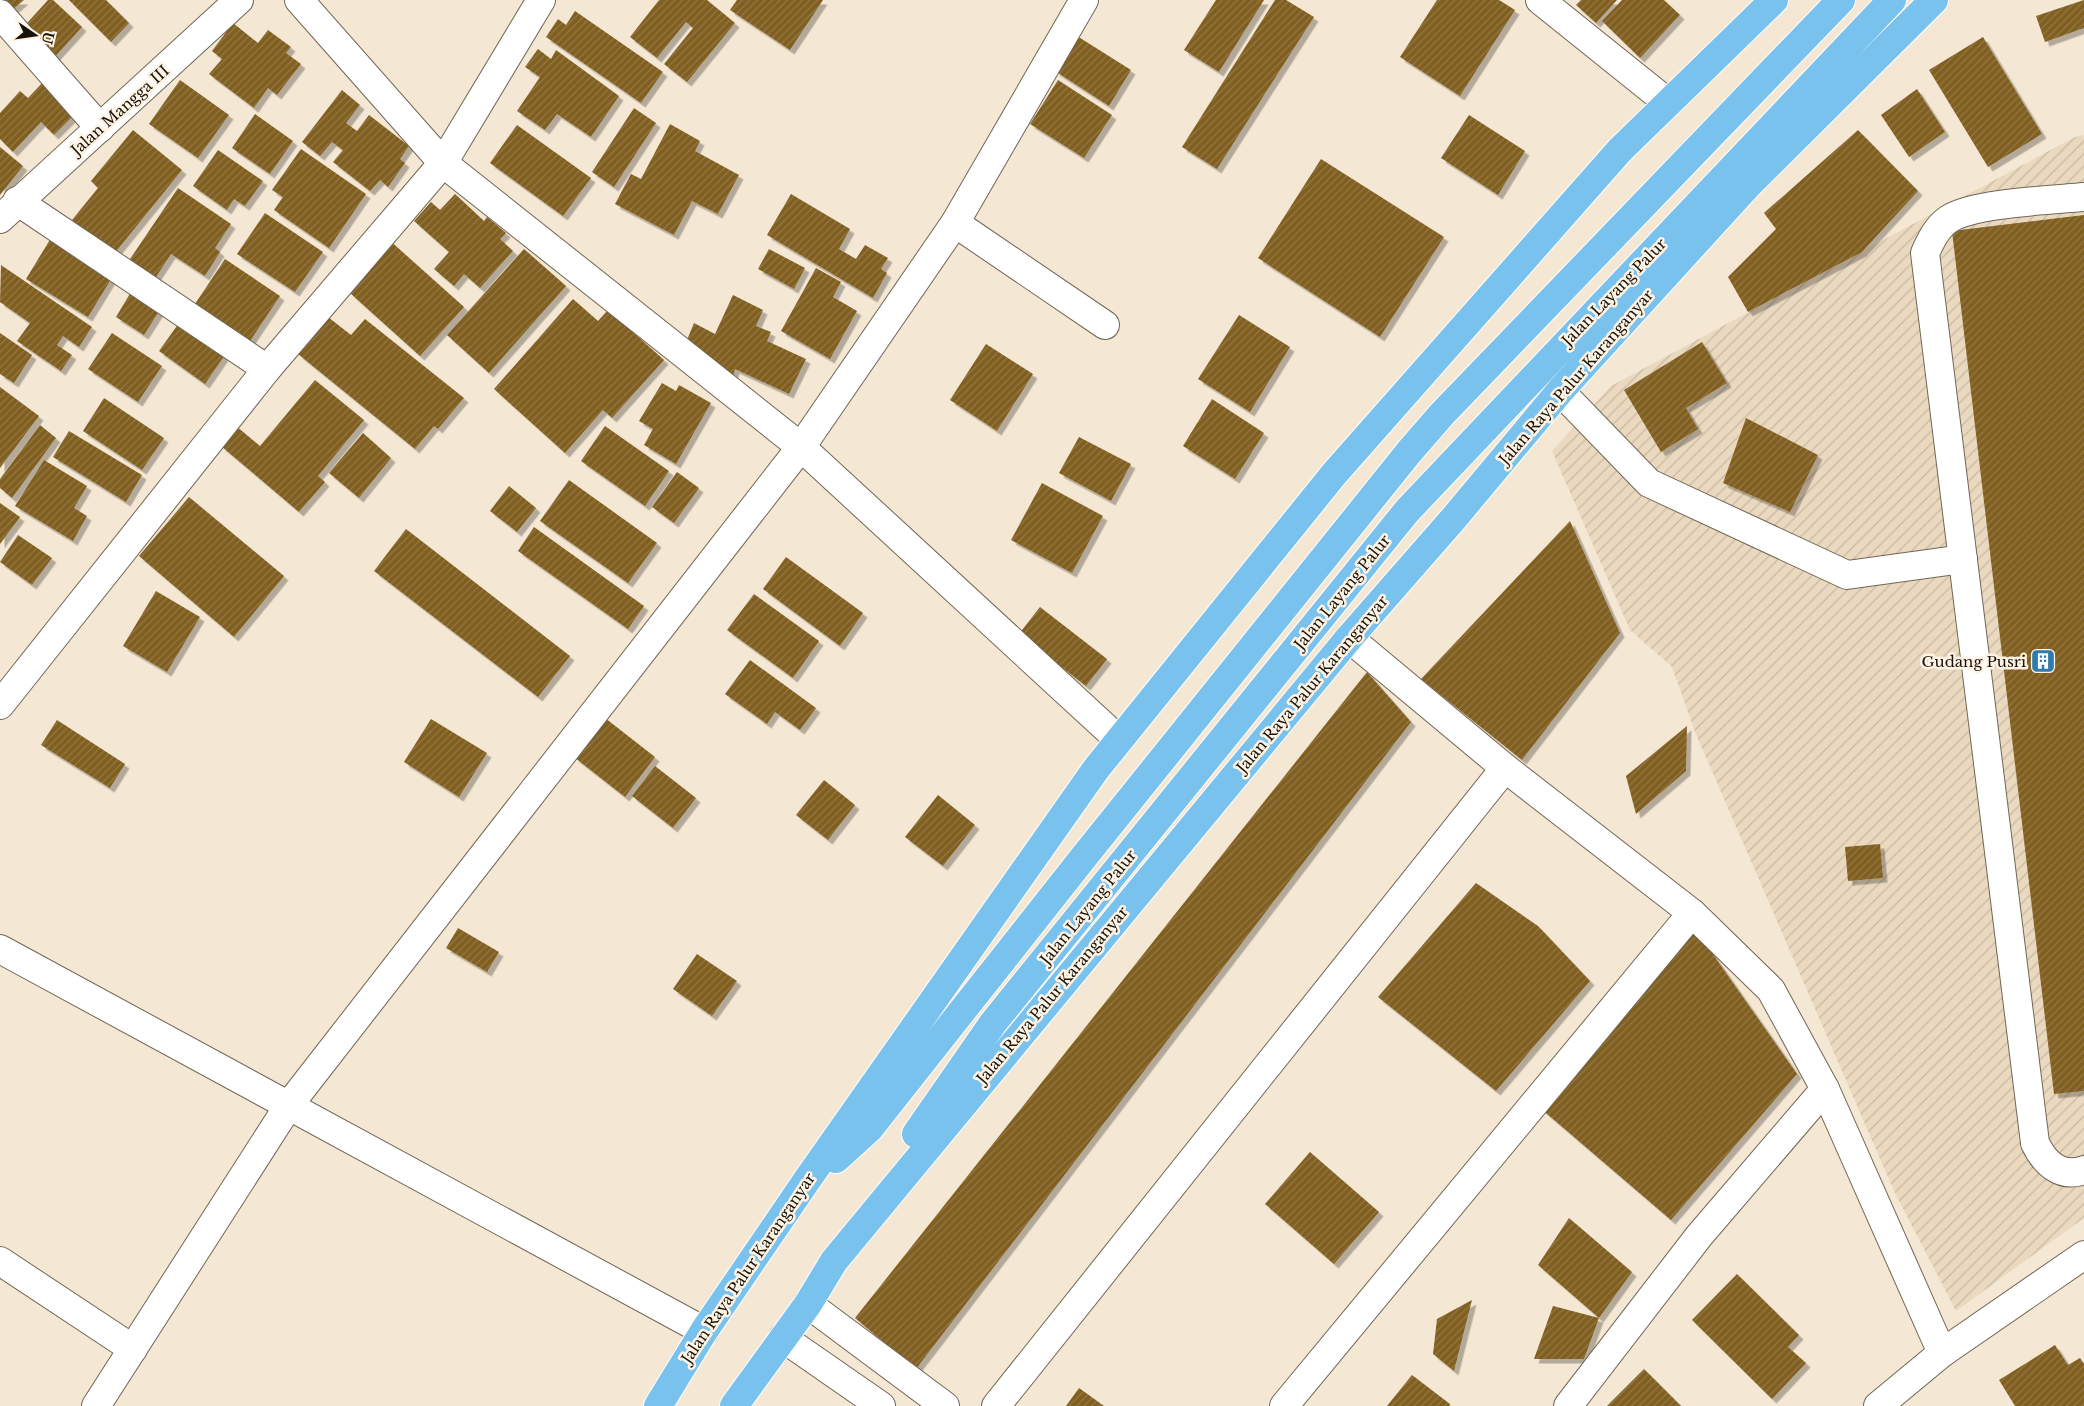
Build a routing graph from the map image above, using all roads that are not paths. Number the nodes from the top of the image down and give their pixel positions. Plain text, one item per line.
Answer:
1 (239, 0) edge
2 (299, 0) edge
3 (542, 0) edge
4 (1084, 0) edge
5 (1540, 0) edge
6 (1774, 0) edge
7 (1841, 0) edge
8 (1892, 0) edge
9 (1934, 0) edge
10 (0, 14) edge
11 (1667, 102) junction
12 (100, 128) junction
13 (442, 163) junction
14 (2084, 197) edge
15 (9, 210) edge
16 (956, 223) junction
17 (1105, 325) dead end
18 (267, 369) junction
19 (1560, 391) junction
20 (802, 448) junction
21 (1963, 559) junction
22 (1349, 638) junction
23 (0, 705) edge
24 (1119, 740) junction
25 (1505, 768) junction
26 (1692, 913) junction
27 (0, 949) edge
28 (1825, 1089) junction
29 (289, 1105) junction
30 (2084, 1170) edge
31 (807, 1180) junction
32 (855, 1235) junction
33 (2084, 1255) edge
34 (0, 1261) edge
35 (808, 1304) junction
36 (704, 1331) junction
37 (783, 1338) junction
38 (133, 1348) junction
39 (1942, 1353) junction
40 (96, 1406) edge
41 (658, 1406) edge
42 (734, 1406) edge
43 (881, 1406) edge
44 (944, 1406) edge
45 (996, 1406) edge
46 (1284, 1406) edge
47 (1568, 1406) edge
48 (1878, 1406) edge

1 - 12 street, Jalan Mangga III
2 - 13 street
3 - 13 street
4 - 16 street
5 - 11 street
6 - 11 main road, Jalan Raya Palur Karanganyar
7 - 31 main road
8 - 32 main road, Jalan Layang Palur
9 - 19 main road, Jalan Raya Palur Karanganyar
10 - 12 street
11 - 24 main road, Jalan Raya Palur Karanganyar
12 - 15 street, Jalan Mangga III
13 - 18 street
13 - 20 street
14 - 21 street
15 - 18 street
16 - 17 street
16 - 20 street
18 - 23 street
19 - 21 street
19 - 22 main road, Jalan Raya Palur Karanganyar
20 - 24 street
20 - 29 street
21 - 30 street
22 - 25 street
22 - 32 main road, Jalan Raya Palur Karanganyar
24 - 31 main road, Jalan Raya Palur Karanganyar
25 - 26 street
25 - 45 street
26 - 28 street
26 - 46 street
27 - 29 street
28 - 39 street
28 - 47 street
29 - 36 street
29 - 38 street
31 - 36 main road, Jalan Raya Palur Karanganyar
32 - 35 main road, Jalan Raya Palur Karanganyar
33 - 39 street
34 - 38 street
35 - 37 main road, Jalan Raya Palur Karanganyar
35 - 44 street
36 - 41 main road, Jalan Raya Palur Karanganyar
37 - 42 main road, Jalan Raya Palur Karanganyar
37 - 43 street
38 - 40 street
39 - 48 street

